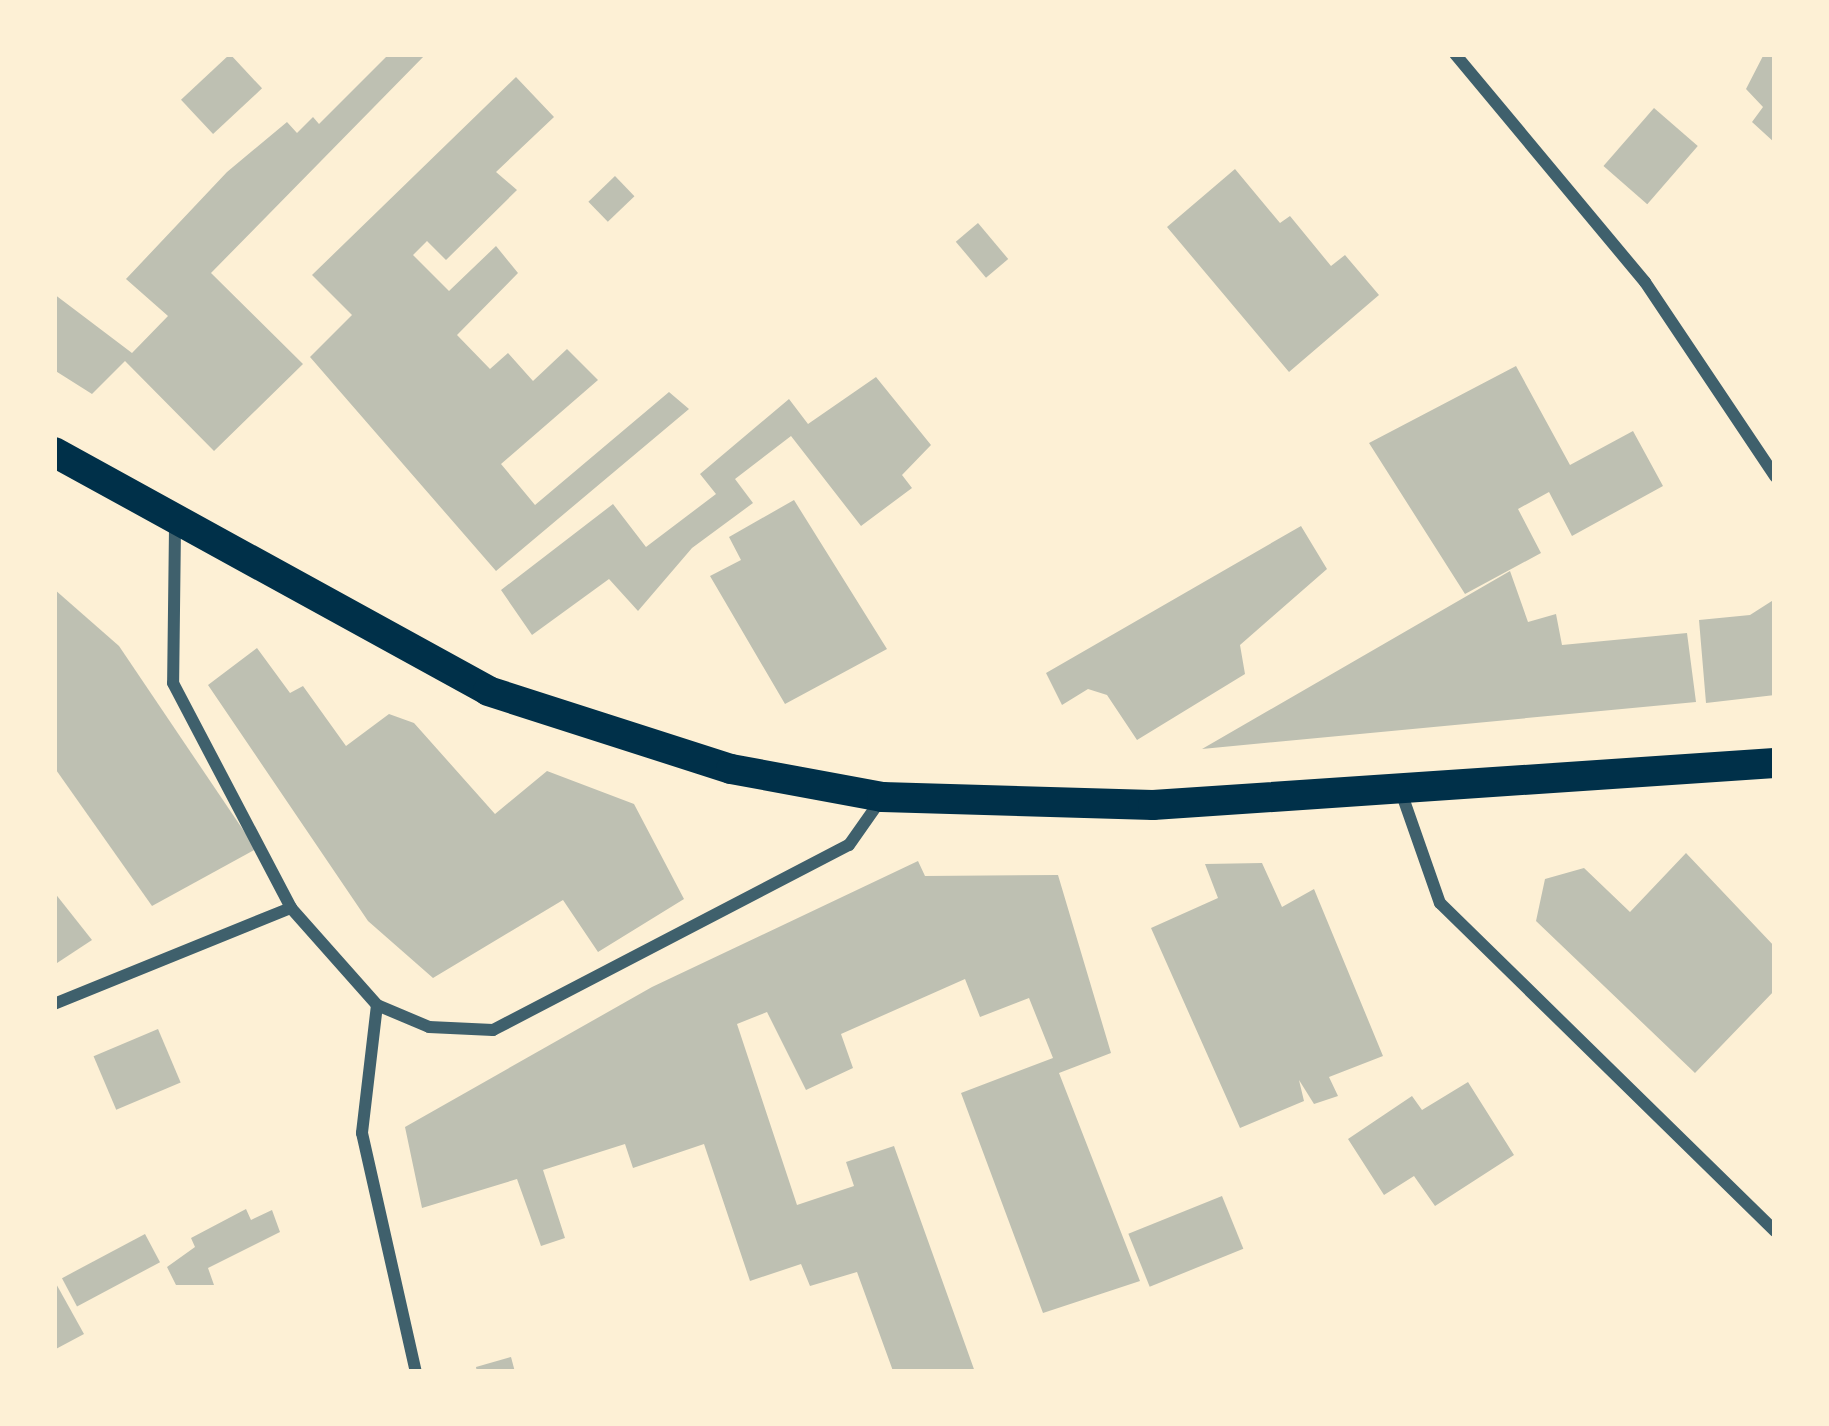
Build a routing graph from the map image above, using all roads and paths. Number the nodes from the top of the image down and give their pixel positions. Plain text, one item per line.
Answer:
1 (1455, 54) edge
2 (54, 452) edge
3 (1775, 476) edge
4 (175, 528) junction
5 (1775, 763) edge
6 (1400, 788) junction
7 (883, 797) junction
8 (291, 908) junction
9 (54, 1004) edge
10 (376, 1005) junction
11 (1775, 1231) edge
12 (416, 1372) edge

1 - 3 street
2 - 4 main road
4 - 7 main road
4 - 8 street
5 - 6 main road
6 - 7 main road
6 - 11 street
7 - 10 street
8 - 9 street
8 - 10 street
10 - 12 street

